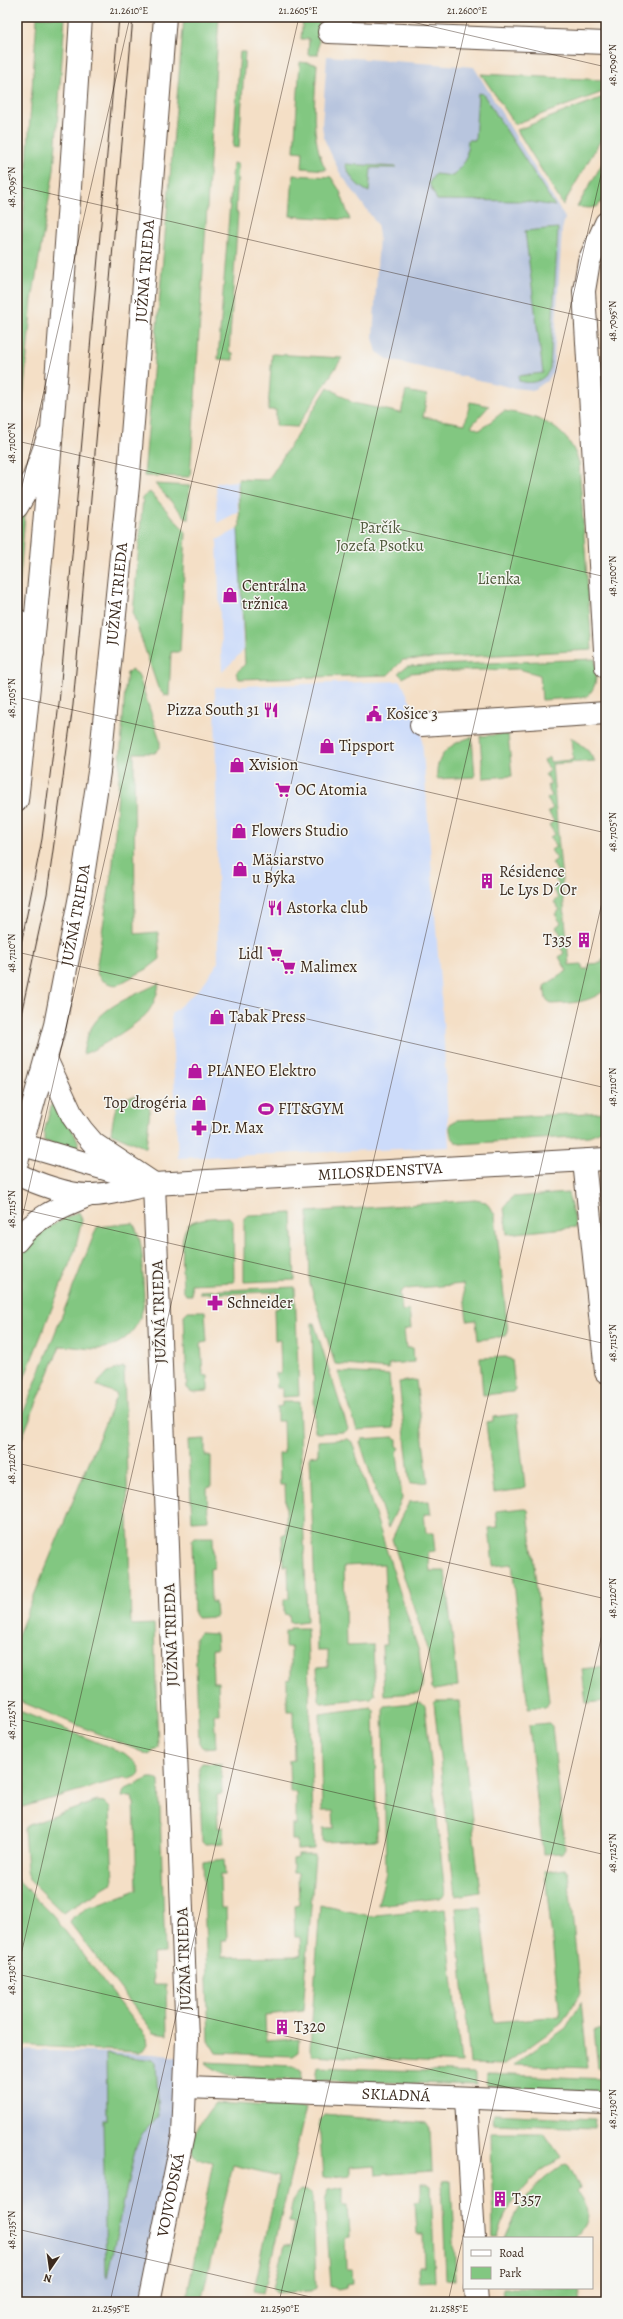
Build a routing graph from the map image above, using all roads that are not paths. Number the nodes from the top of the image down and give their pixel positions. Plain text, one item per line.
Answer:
1 (81, 17) edge
2 (165, 17) edge
3 (329, 32) dead end
4 (606, 43) edge
5 (606, 223) edge
6 (598, 262) edge
7 (52, 428) junction
8 (17, 507) edge
9 (17, 620) edge
10 (33, 653) junction
11 (606, 667) edge
12 (606, 713) edge
13 (420, 725) dead end
14 (17, 800) edge
15 (46, 1059) junction
16 (19, 1152) edge
17 (606, 1159) edge
18 (584, 1161) junction
19 (17, 1174) edge
20 (154, 1184) junction
21 (90, 1196) junction
22 (17, 1241) edge
23 (606, 1372) edge
24 (186, 2087) junction
25 (466, 2099) junction
26 (606, 2103) edge
27 (474, 2237) edge
28 (476, 2289) edge
29 (149, 2302) edge
30 (477, 2302) edge

1 - 7 street
2 - 15 street, JUŽNÁ TRIEDA
3 - 4 street
5 - 6 street
6 - 11 street
7 - 8 street
7 - 10 street
9 - 10 street
10 - 14 street
12 - 13 street
15 - 16 street, JUŽNÁ TRIEDA
15 - 20 street
16 - 20 street
17 - 18 street, MILOSRDENSTVA
18 - 20 street, MILOSRDENSTVA
18 - 23 street
19 - 21 street, MILOSRDENSTVA
20 - 21 street, MILOSRDENSTVA
20 - 24 street, JUŽNÁ TRIEDA
21 - 22 street, MILOSRDENSTVA
24 - 25 street, SKLADNÁ
24 - 29 street, VOJVODSKÁ
25 - 26 street, SKLADNÁ
25 - 27 street
28 - 30 street

